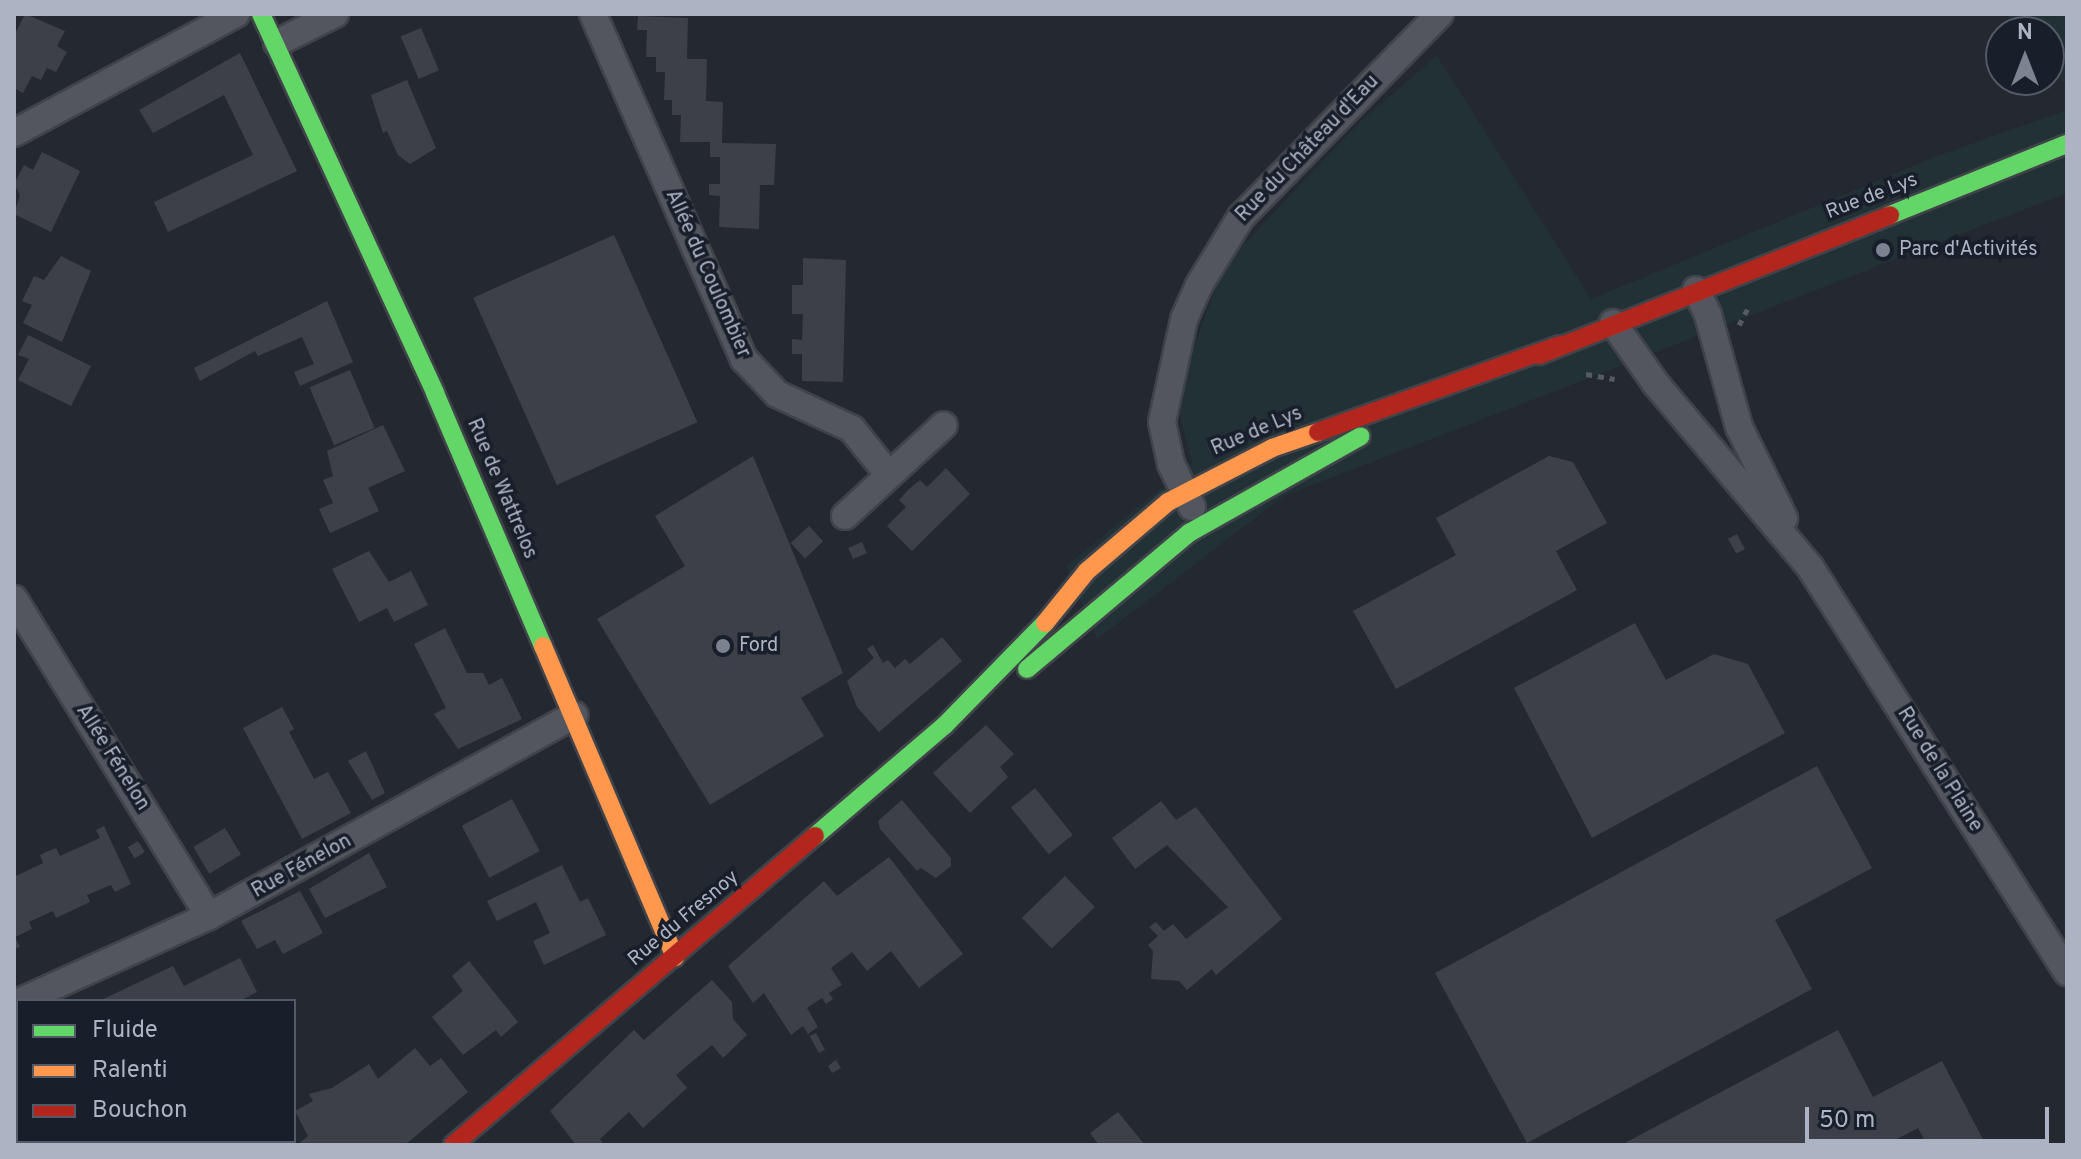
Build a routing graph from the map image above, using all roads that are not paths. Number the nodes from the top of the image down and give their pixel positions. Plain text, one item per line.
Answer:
1 (236, 14) edge
2 (261, 14) edge
3 (335, 14) edge
4 (593, 14) edge
5 (1440, 14) edge
6 (277, 43) junction
7 (14, 133) edge
8 (2067, 144) edge
9 (1696, 290) junction
10 (1613, 323) junction
11 (1560, 345) junction
12 (944, 425) dead end
13 (889, 475) junction
14 (1184, 491) junction
15 (845, 516) dead end
16 (1201, 525) junction
17 (1810, 567) junction
18 (14, 599) edge
19 (1025, 645) joint
20 (1035, 662) joint
21 (574, 715) junction
22 (944, 726) junction
23 (209, 916) junction
24 (675, 957) junction
25 (2067, 972) edge
26 (25, 999) edge
27 (453, 1145) edge

1 - 7 street
2 - 6 street, Rue de Wattrelos
3 - 6 street
4 - 13 street, Allée du Coulombier
5 - 14 street, Rue du Château d'Eau
6 - 21 street, Rue de Wattrelos
8 - 9 street, Rue de Lys
9 - 10 street, Rue de Lys
9 - 17 street, Rue de la Plaine
10 - 11 street, Rue de Lys
10 - 17 street, Rue de la Plaine
11 - 14 street, Rue de Lys
11 - 16 street, Rue de Lys
12 - 13 street
13 - 15 street
14 - 16 street, Rue du Château d'Eau
14 - 19 street, Rue de Lys
16 - 20 street, Rue de Lys
17 - 25 street, Rue de la Plaine
18 - 23 street, Allée Fénelon
19 - 22 street, Rue du Fresnoy
20 - 22 street, Rue du Fresnoy
21 - 23 street, Rue Fénelon
21 - 24 street, Rue de Wattrelos
22 - 24 street, Rue du Fresnoy
23 - 26 street, Rue Fénelon
24 - 27 street, Rue du Fresnoy

